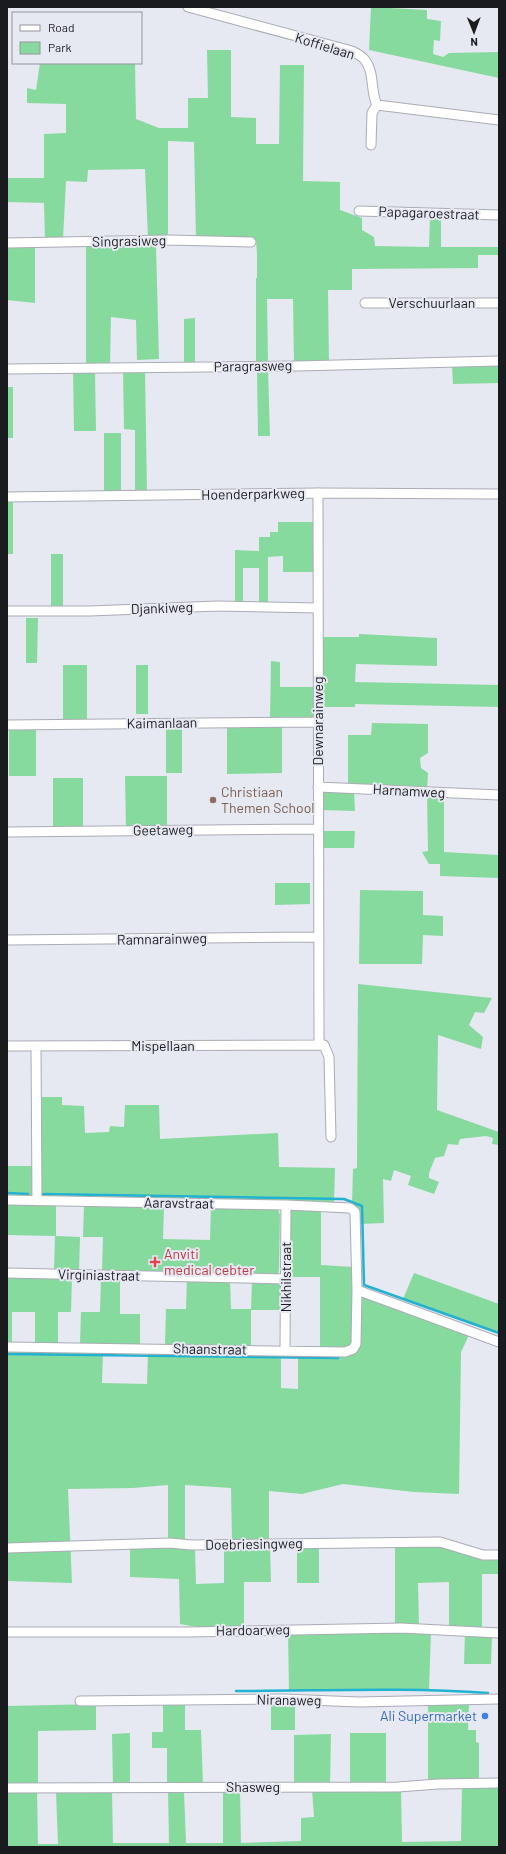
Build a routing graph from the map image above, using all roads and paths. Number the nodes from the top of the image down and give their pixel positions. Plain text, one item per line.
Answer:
1 (188, 7) edge
2 (377, 105) junction
3 (499, 120) edge
4 (371, 145) dead end
5 (359, 211) dead end
6 (499, 215) edge
7 (7, 242) edge
8 (251, 242) dead end
9 (365, 303) dead end
10 (499, 303) edge
11 (499, 361) edge
12 (7, 369) edge
13 (318, 493) junction
14 (499, 494) edge
15 (7, 497) edge
16 (318, 608) junction
17 (7, 611) edge
18 (317, 722) junction
19 (7, 725) edge
20 (318, 787) junction
21 (499, 796) edge
22 (318, 829) junction
23 (7, 832) edge
24 (318, 937) junction
25 (7, 940) edge
26 (319, 1045) junction
27 (7, 1046) edge
28 (36, 1046) junction
29 (330, 1137) dead end
30 (7, 1200) edge
31 (37, 1201) junction
32 (286, 1205) junction
33 (350, 1208) joint
34 (7, 1273) edge
35 (286, 1279) junction
36 (357, 1290) junction
37 (499, 1342) edge
38 (7, 1347) edge
39 (285, 1350) junction
40 (7, 1548) edge
41 (499, 1555) edge
42 (7, 1632) edge
43 (499, 1633) edge
44 (499, 1700) edge
45 (80, 1701) dead end
46 (499, 1783) edge
47 (7, 1788) edge

1 - 2 street, Koffielaan
2 - 3 street
2 - 4 street
5 - 6 street, Papagaroestraat
7 - 8 street, Singrasiweg
9 - 10 street, Verschuurlaan
11 - 12 street, Paragrasweg
13 - 14 street, Hoenderparkweg
13 - 15 street, Hoenderparkweg
13 - 16 street, Dewnarainweg
16 - 17 street, Djankiweg
16 - 18 street, Dewnarainweg
18 - 19 street, Kaimanlaan
18 - 20 street, Dewnarainweg
20 - 21 street, Harnamweg
20 - 22 street, Dewnarainweg
22 - 23 street, Geetaweg
22 - 24 street, Dewnarainweg
24 - 25 street, Ramnarainweg
24 - 26 street, Dewnarainweg
26 - 28 street, Mispellaan
26 - 29 street
27 - 28 street, Mispellaan
28 - 31 street
30 - 31 street, Aaravstraat
31 - 32 street, Aaravstraat
32 - 33 street, Aaravstraat
32 - 35 street, Nikhilstraat
33 - 36 street, Shaanstraat
34 - 35 street, Virginiastraat
35 - 39 street, Nikhilstraat
36 - 37 street
36 - 39 street, Shaanstraat
38 - 39 street, Shaanstraat
40 - 41 street, Doebriesingweg
42 - 43 street, Hardoarweg
44 - 45 street, Niranaweg
46 - 47 street, Shasweg

